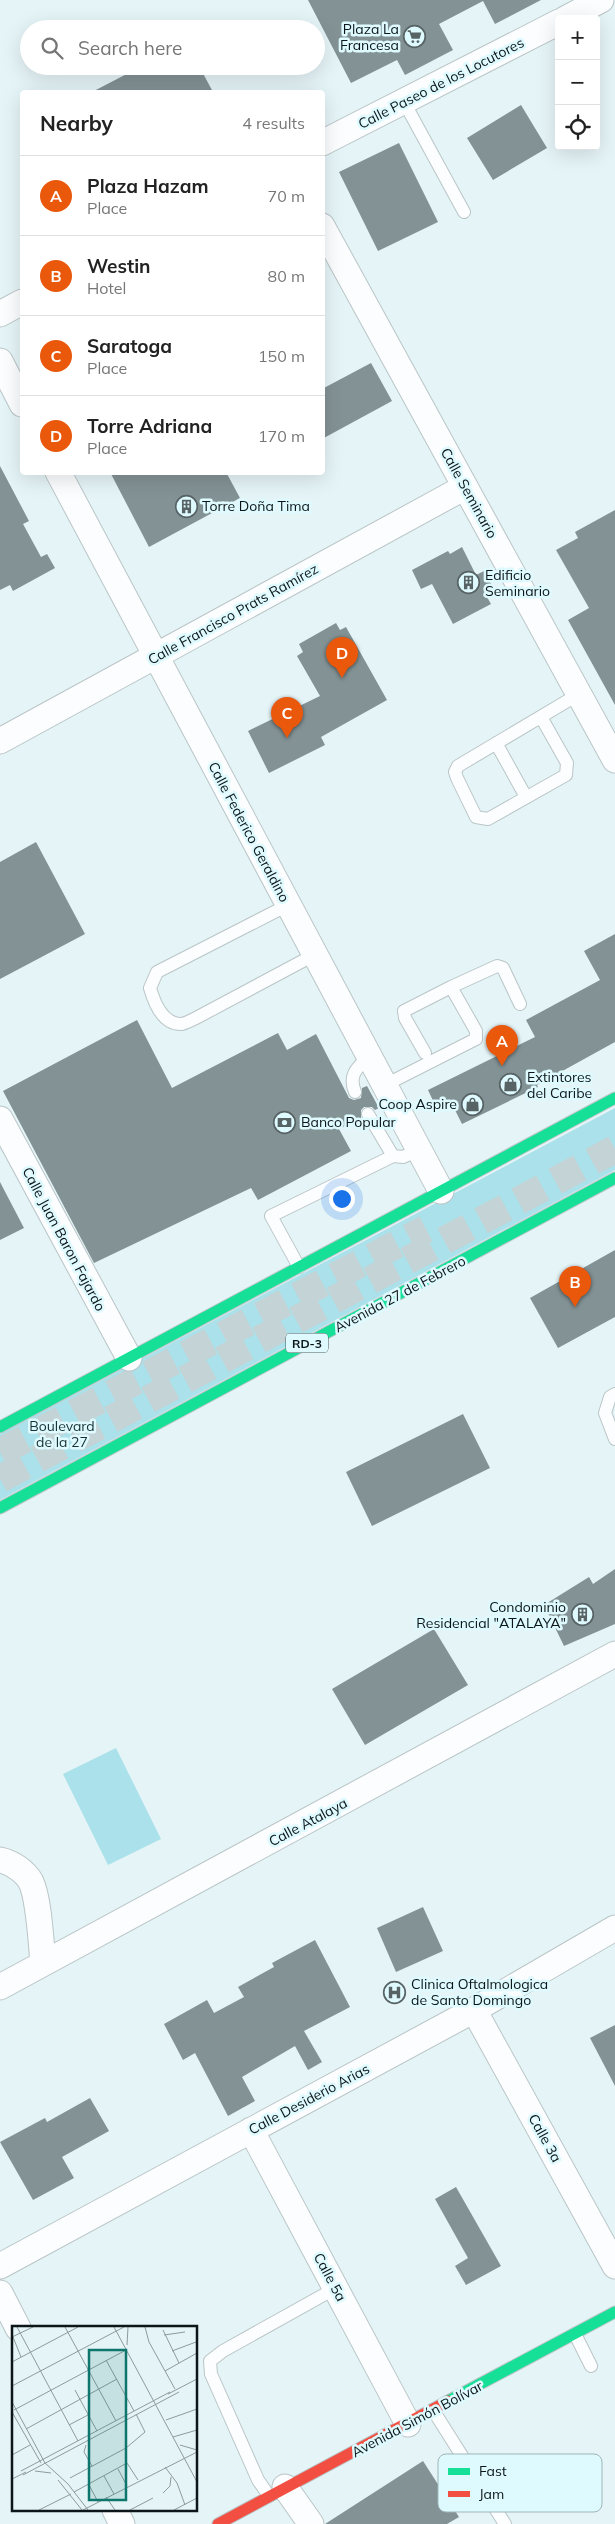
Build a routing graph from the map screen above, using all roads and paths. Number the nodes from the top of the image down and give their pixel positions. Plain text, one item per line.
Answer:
1 (601, 0) edge
2 (568, 13) edge
3 (404, 102) junction
4 (325, 142) edge
5 (464, 212) dead end
6 (325, 231) edge
7 (20, 303) edge
8 (0, 314) edge
9 (0, 362) edge
10 (20, 400) edge
11 (60, 475) edge
12 (465, 487) junction
13 (155, 656) junction
14 (579, 694) junction
15 (541, 717) junction
16 (0, 741) edge
17 (496, 743) junction
18 (615, 760) edge
19 (526, 797) junction
20 (288, 905) junction
21 (314, 955) junction
22 (451, 987) junction
23 (520, 1004) dead end
24 (424, 1053) dead end
25 (369, 1056) junction
26 (385, 1085) junction
27 (356, 1092) dead end
28 (615, 1098) edge
29 (368, 1114) dead end
30 (0, 1119) edge
31 (419, 1150) junction
32 (393, 1156) junction
33 (615, 1178) edge
34 (441, 1191) junction
35 (299, 1267) junction
36 (129, 1358) junction
37 (615, 1394) edge
38 (0, 1427) edge
39 (615, 1439) edge
40 (0, 1508) edge
41 (615, 1654) edge
42 (0, 1860) edge
43 (615, 1928) edge
44 (43, 1963) junction
45 (0, 1987) edge
46 (474, 2010) junction
47 (251, 2130) junction
48 (0, 2266) edge
49 (615, 2266) edge
50 (336, 2288) junction
51 (0, 2293) edge
52 (615, 2312) edge
53 (17, 2326) edge
54 (575, 2334) junction
55 (591, 2366) dead end
56 (434, 2410) junction
57 (408, 2424) junction
58 (461, 2454) edge
59 (277, 2492) junction
60 (115, 2512) edge
61 (498, 2512) edge
62 (122, 2524) edge
63 (218, 2524) edge
64 (311, 2524) edge
65 (505, 2524) edge

1 - 2 street, Calle Paseo de los Locutores
2 - 3 street, Calle Paseo de los Locutores
3 - 4 street, Calle Paseo de los Locutores
3 - 5 lane
6 - 12 street, Calle Seminario
7 - 8 street
9 - 10 street
11 - 13 street, Calle Federico Geraldino
12 - 13 street, Calle Francisco Prats Ramírez
12 - 14 street, Calle Seminario
13 - 16 street, Calle Francisco Prats Ramírez
13 - 20 street, Calle Federico Geraldino
14 - 15 lane
14 - 18 street, Calle Seminario
15 - 17 lane
15 - 19 lane
17 - 19 lane
17 - 19 lane
20 - 21 street, Calle Federico Geraldino
20 - 21 lane
21 - 25 street, Calle Federico Geraldino
22 - 23 lane
22 - 24 lane
22 - 26 lane
25 - 26 street, Calle Federico Geraldino
25 - 27 lane
26 - 31 street, Calle Federico Geraldino
28 - 34 main road
29 - 32 lane
30 - 36 street, Calle Juan Baron Fajardo
31 - 32 lane
31 - 34 street, Calle Federico Geraldino
32 - 35 lane
33 - 40 main road, Avenida 27 de Febrero / RD-3
34 - 35 main road
35 - 36 main road
36 - 38 main road
37 - 39 lane
41 - 44 street, Calle Atalaya
42 - 44 street
43 - 46 street, Calle Desiderio Arias
44 - 45 street, Calle Atalaya
46 - 47 street, Calle Desiderio Arias
46 - 49 street, Calle 3a
47 - 48 street, Calle Desiderio Arias
47 - 50 street, Calle 5a
50 - 57 street, Calle 5a
50 - 59 lane
51 - 53 street
52 - 54 main road, Avenida Simón Bolívar
54 - 55 lane
54 - 56 main road, Avenida Simón Bolívar
56 - 57 main road, Avenida Simón Bolívar
56 - 58 lane
57 - 59 main road, Avenida Simón Bolívar
59 - 63 main road, Avenida Simón Bolívar
59 - 64 street
60 - 62 street
61 - 65 lane

